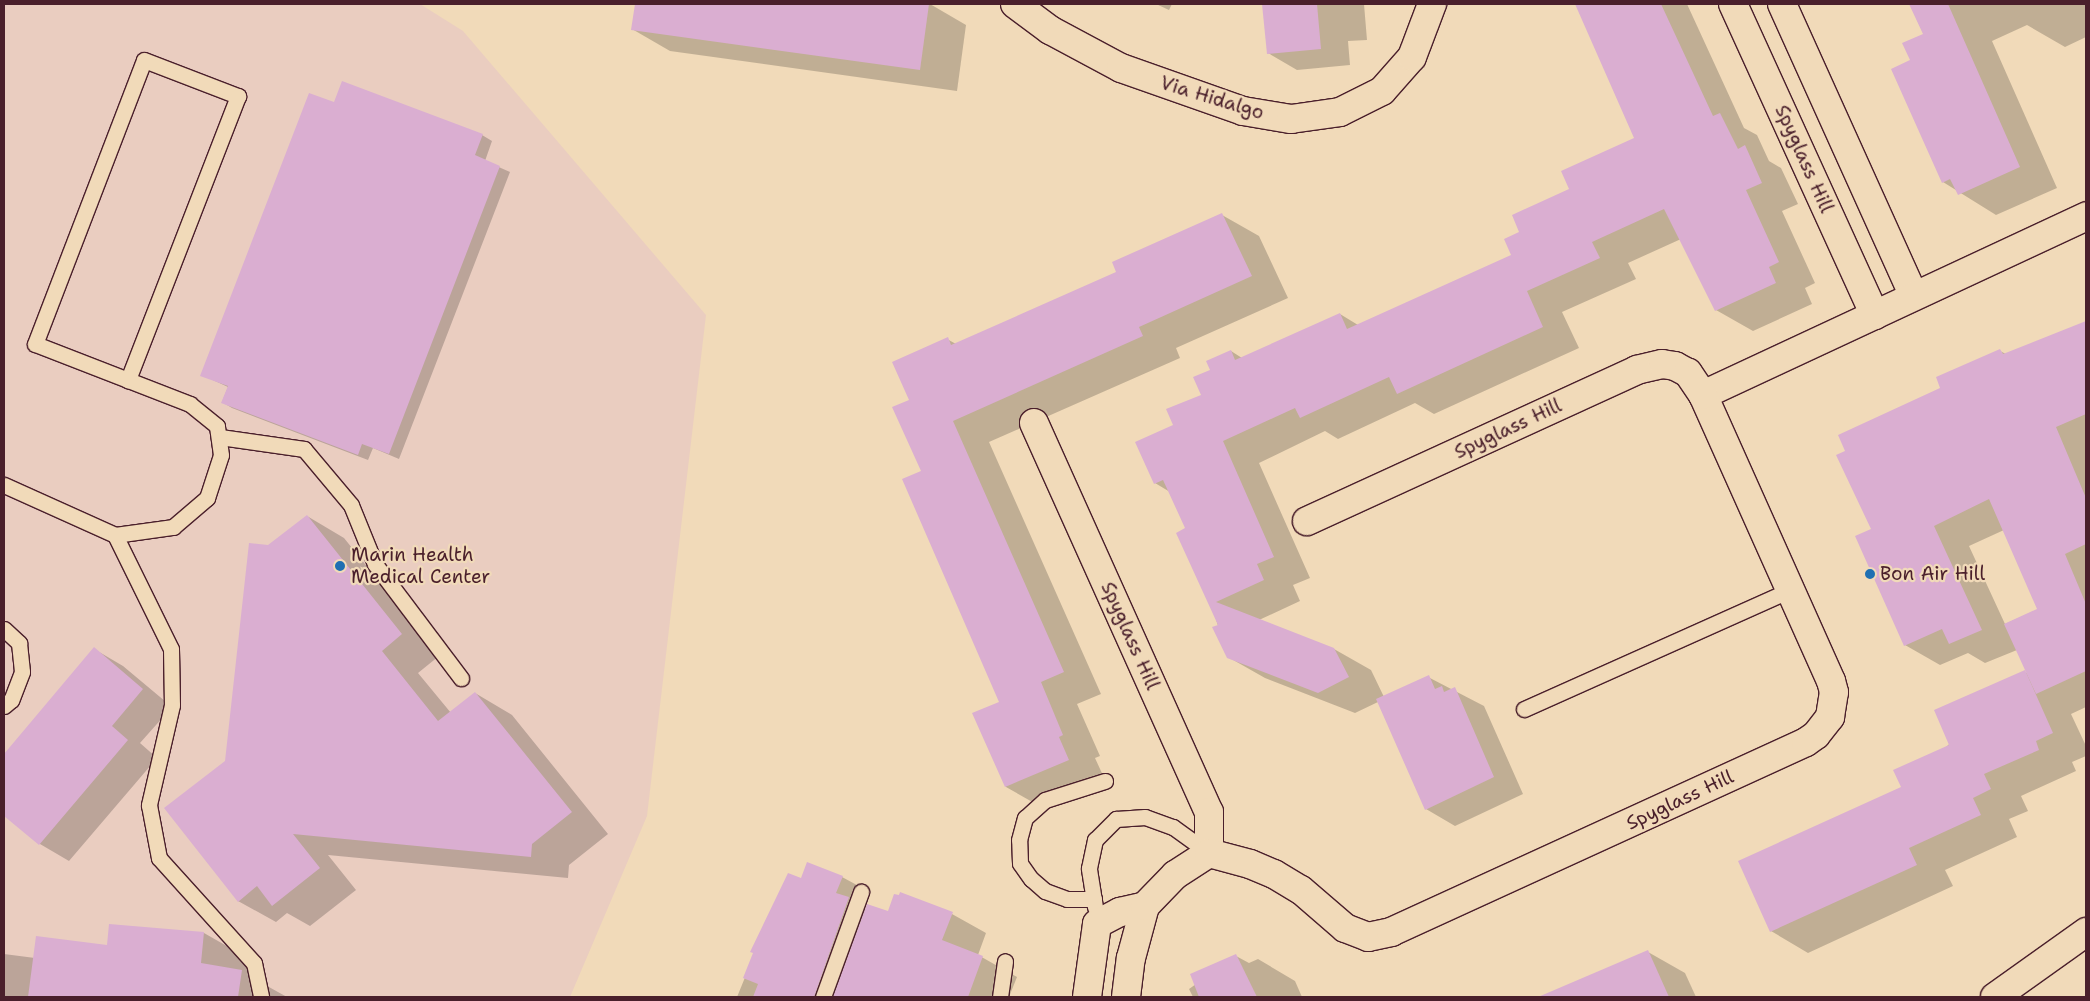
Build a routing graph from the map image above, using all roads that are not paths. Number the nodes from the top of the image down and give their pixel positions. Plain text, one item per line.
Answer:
1 (1015, 4) edge
2 (1432, 4) edge
3 (1733, 4) edge
4 (1782, 4) edge
5 (2086, 216) edge
6 (1914, 296) junction
7 (1875, 315) junction
8 (128, 380) junction
9 (1702, 395) junction
10 (1034, 423) dead end
11 (220, 437) junction
12 (4, 485) edge
13 (1307, 521) dead end
14 (115, 535) junction
15 (1790, 590) junction
16 (4, 629) edge
17 (461, 678) dead end
18 (4, 706) edge
19 (1524, 709) dead end
20 (1105, 781) dead end
21 (1208, 853) junction
22 (861, 892) dead end
23 (1145, 906) junction
24 (1096, 912) junction
25 (2086, 932) edge
26 (1005, 961) dead end
27 (2007, 994) edge
28 (261, 997) edge
29 (823, 997) edge
30 (1000, 997) edge
31 (1087, 997) edge
32 (1126, 997) edge

1 - 2 street, Via Hidalgo
3 - 7 street, Spyglass Hill
4 - 6 street
5 - 6 street
6 - 7 street
7 - 9 street
8 - 8 lane
8 - 11 lane
9 - 13 street, Spyglass Hill
9 - 15 street, Spyglass Hill
10 - 21 street, Spyglass Hill
11 - 14 lane
11 - 17 lane
12 - 14 lane
14 - 28 lane
15 - 19 lane
15 - 21 street, Spyglass Hill
16 - 18 lane
20 - 24 lane
21 - 23 street
21 - 24 lane
22 - 29 lane
23 - 24 street
23 - 32 street
24 - 31 street
25 - 27 street
26 - 30 lane

